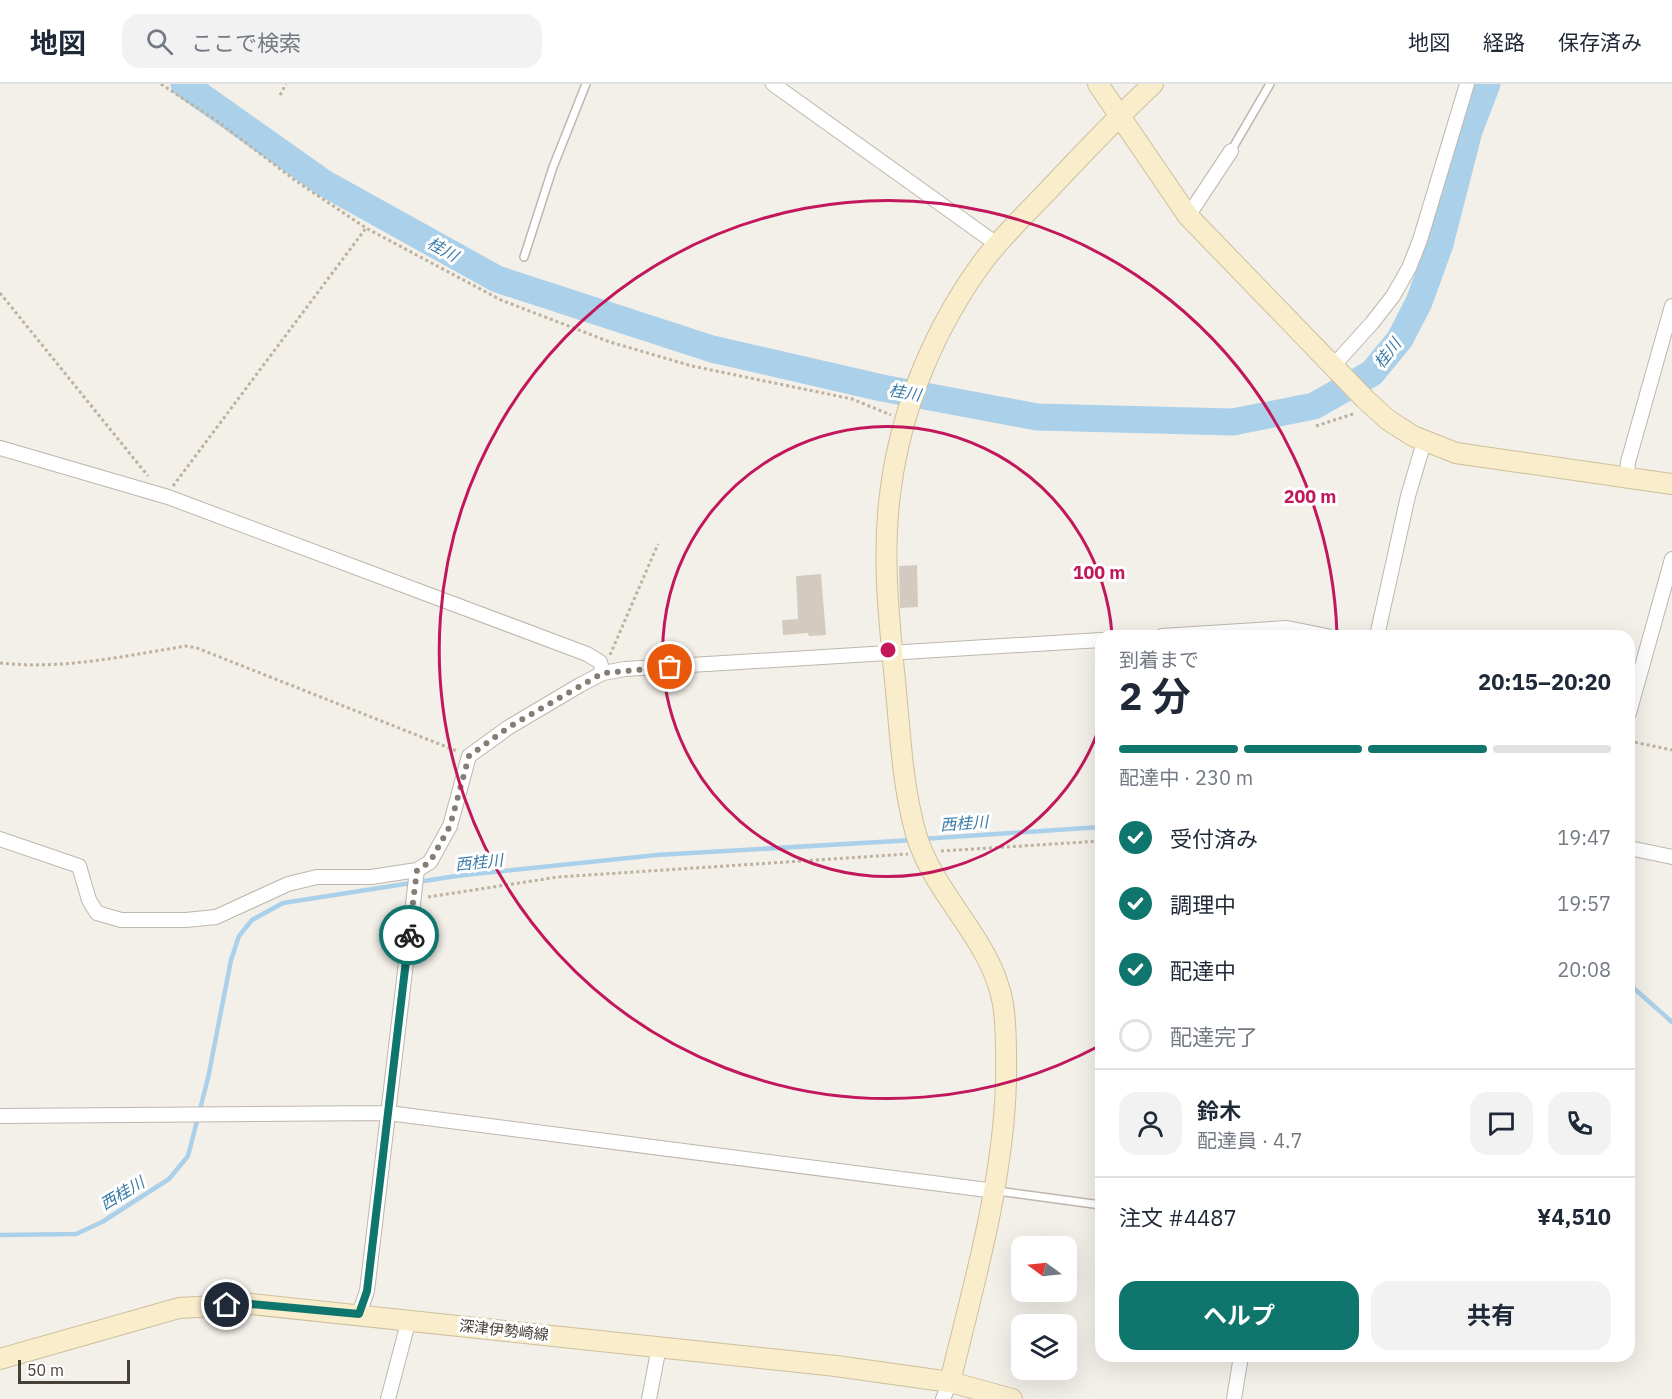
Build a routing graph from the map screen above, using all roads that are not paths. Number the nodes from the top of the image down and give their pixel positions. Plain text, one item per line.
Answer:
1 (586, 84) edge
2 (773, 84) edge
3 (1098, 84) edge
4 (1153, 84) edge
5 (1270, 84) edge
6 (1467, 84) edge
7 (1118, 116) junction
8 (1231, 151) joint
9 (1188, 216) junction
10 (998, 245) junction
11 (524, 257) dead end
12 (1672, 306) edge
13 (1335, 368) junction
14 (1424, 442) junction
15 (0, 448) edge
16 (1627, 477) junction
17 (1672, 484) edge
18 (1672, 559) edge
19 (1256, 630) edge
20 (1297, 630) edge
21 (1378, 630) edge
22 (1095, 640) edge
23 (892, 654) junction
24 (603, 673) junction
25 (1635, 692) edge
26 (0, 839) edge
27 (1635, 849) edge
28 (1672, 857) edge
29 (415, 884) junction
30 (388, 1113) junction
31 (0, 1116) edge
32 (995, 1191) junction
33 (1095, 1203) edge
34 (359, 1314) junction
35 (409, 1319) junction
36 (659, 1347) junction
37 (0, 1359) edge
38 (1240, 1362) edge
39 (947, 1391) edge
40 (388, 1399) edge
41 (649, 1399) edge
42 (1012, 1399) edge
43 (1234, 1399) edge

1 - 11 lane
2 - 10 street
3 - 7 street
4 - 7 street
5 - 8 lane
6 - 13 street
7 - 9 street
7 - 10 street
8 - 9 street
9 - 13 street
10 - 23 street
12 - 16 street
13 - 14 street
14 - 16 street
14 - 21 street
15 - 24 street
16 - 17 street
18 - 25 street
19 - 20 street
22 - 23 street
23 - 24 street
23 - 32 street
24 - 29 street
26 - 29 street
27 - 28 street
29 - 30 street
30 - 31 street
30 - 32 street
30 - 34 street
32 - 33 lane
32 - 39 street
34 - 35 street, 深津伊勢崎線
34 - 37 street, 深津伊勢崎線
35 - 36 street, 深津伊勢崎線
35 - 40 street
36 - 39 street, 深津伊勢崎線
36 - 41 street
38 - 43 street
39 - 42 street, 深津伊勢崎線

